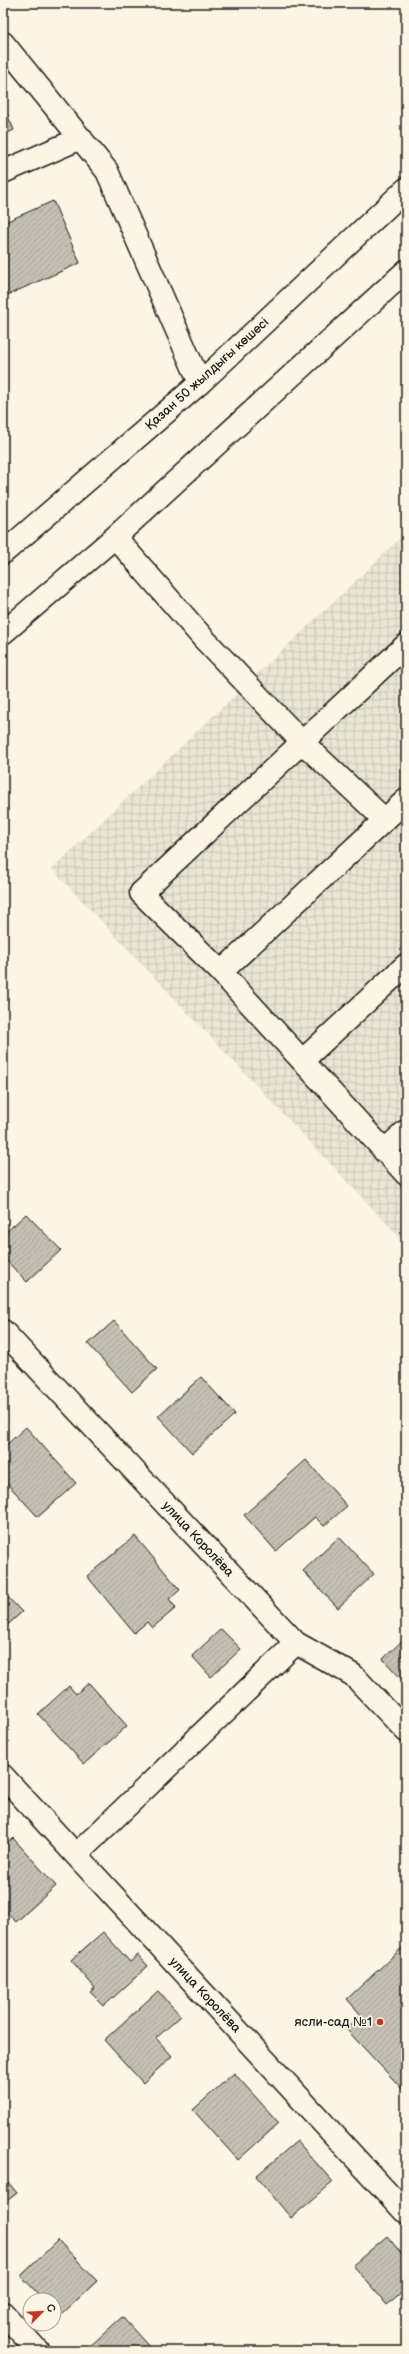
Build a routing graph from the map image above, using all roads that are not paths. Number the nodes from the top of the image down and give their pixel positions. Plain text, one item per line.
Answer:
1 (3, 43) edge
2 (81, 138) junction
3 (3, 172) edge
4 (406, 189) edge
5 (406, 271) edge
6 (200, 383) junction
7 (116, 537) junction
8 (3, 552) edge
9 (3, 633) edge
10 (406, 645) edge
11 (302, 742) junction
12 (406, 800) edge
13 (385, 820) junction
14 (406, 965) edge
15 (221, 972) junction
16 (304, 1060) junction
17 (406, 1131) edge
18 (384, 1151) junction
19 (406, 1174) edge
20 (3, 1331) edge
21 (296, 1643) junction
22 (406, 1731) edge
23 (3, 1776) edge
24 (76, 1855) junction
25 (406, 2213) edge
26 (3, 2313) edge
27 (38, 2351) edge

1 - 2 street
2 - 3 street
2 - 6 street
4 - 6 street, Қазан 50 жылдығы көшесі
5 - 7 street
6 - 8 street, Қазан 50 жылдығы көшесі
7 - 9 street
7 - 11 street
10 - 11 street
11 - 13 street
11 - 15 street
12 - 13 street
13 - 15 street
14 - 16 street
15 - 16 street
16 - 18 street
17 - 18 street
18 - 19 street
20 - 21 street, улица Королёва
21 - 22 street, улица Королёва
21 - 24 street
23 - 24 street, улица Королёва
24 - 25 street, улица Королёва
26 - 27 street

